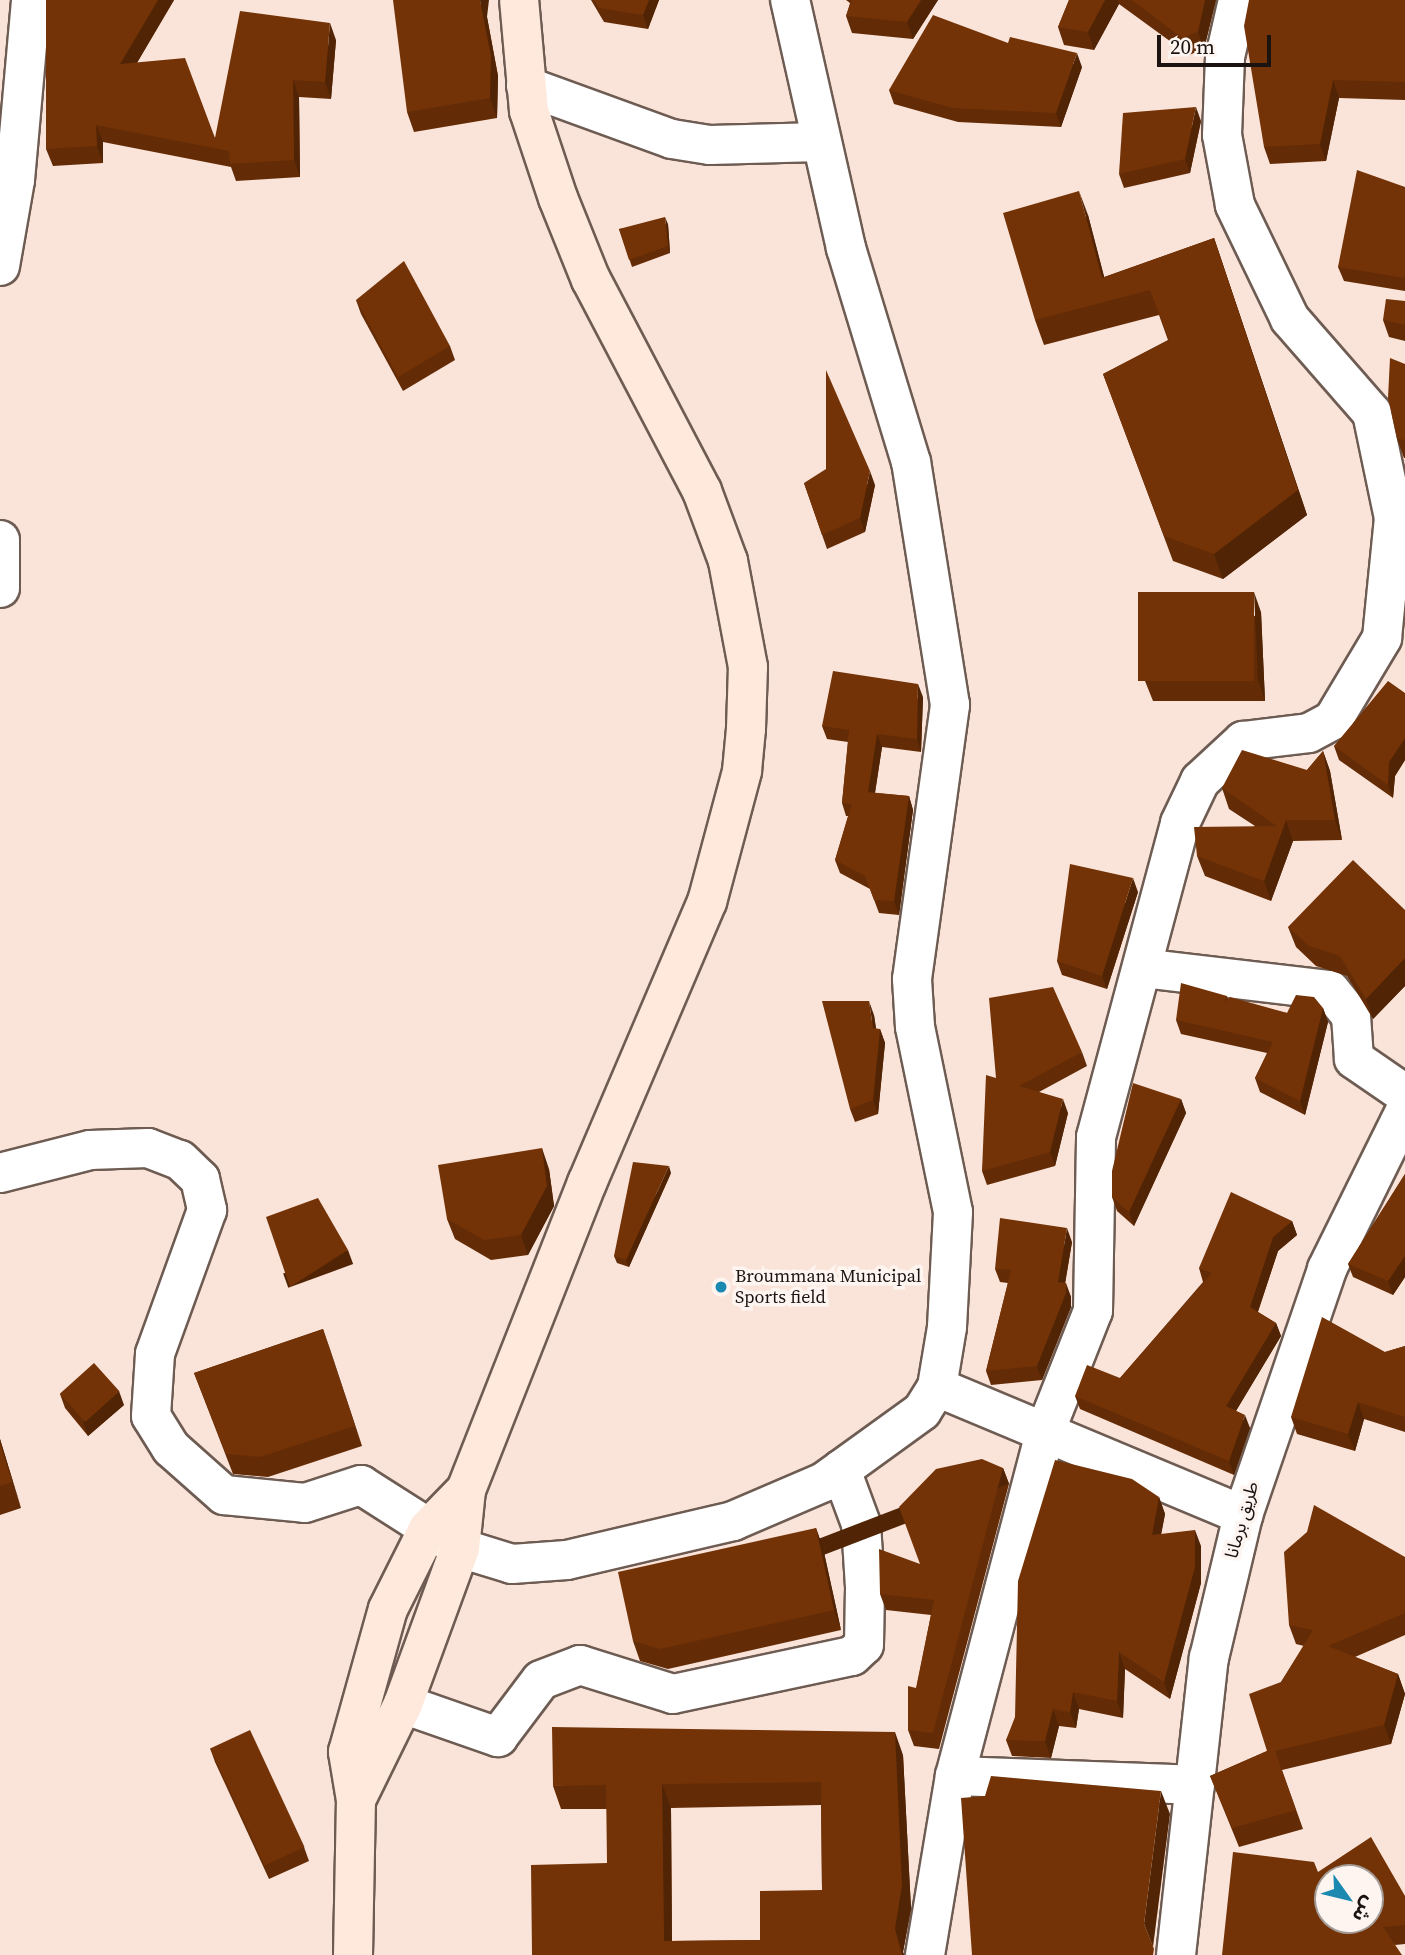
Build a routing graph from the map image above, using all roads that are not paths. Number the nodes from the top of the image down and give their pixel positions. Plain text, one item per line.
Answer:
1 (31, 0) edge
2 (519, 0) edge
3 (790, 0) edge
4 (1238, 0) edge
5 (526, 86) junction
6 (820, 142) junction
7 (0, 266) edge
8 (0, 540) edge
9 (0, 588) edge
10 (1394, 646) edge
11 (1142, 968) junction
12 (1405, 1094) edge
13 (1405, 1111) edge
14 (0, 1173) edge
15 (937, 1387) junction
16 (1045, 1432) junction
17 (841, 1470) junction
18 (466, 1490) junction
19 (1242, 1515) junction
20 (428, 1529) junction
21 (460, 1548) junction
22 (402, 1704) junction
23 (955, 1776) junction
24 (1195, 1785) junction
25 (356, 1800) junction
26 (352, 1955) edge
27 (925, 1955) edge
28 (1176, 1955) edge

1 - 7 street
2 - 5 main road
3 - 6 street
4 - 10 street
5 - 6 street
5 - 18 main road
6 - 15 street
8 - 9 street
10 - 11 street
11 - 12 street
11 - 16 street
13 - 19 street, طريق برمانا
14 - 20 street
15 - 16 street
15 - 17 street
16 - 19 street
16 - 23 street
17 - 21 street
17 - 22 street
18 - 20 main road
18 - 21 main road
19 - 24 street, طريق برمانا
20 - 21 street
20 - 25 main road
21 - 22 main road
22 - 25 main road
23 - 24 street
23 - 27 street
24 - 28 street, طريق برمانا
25 - 26 main road

